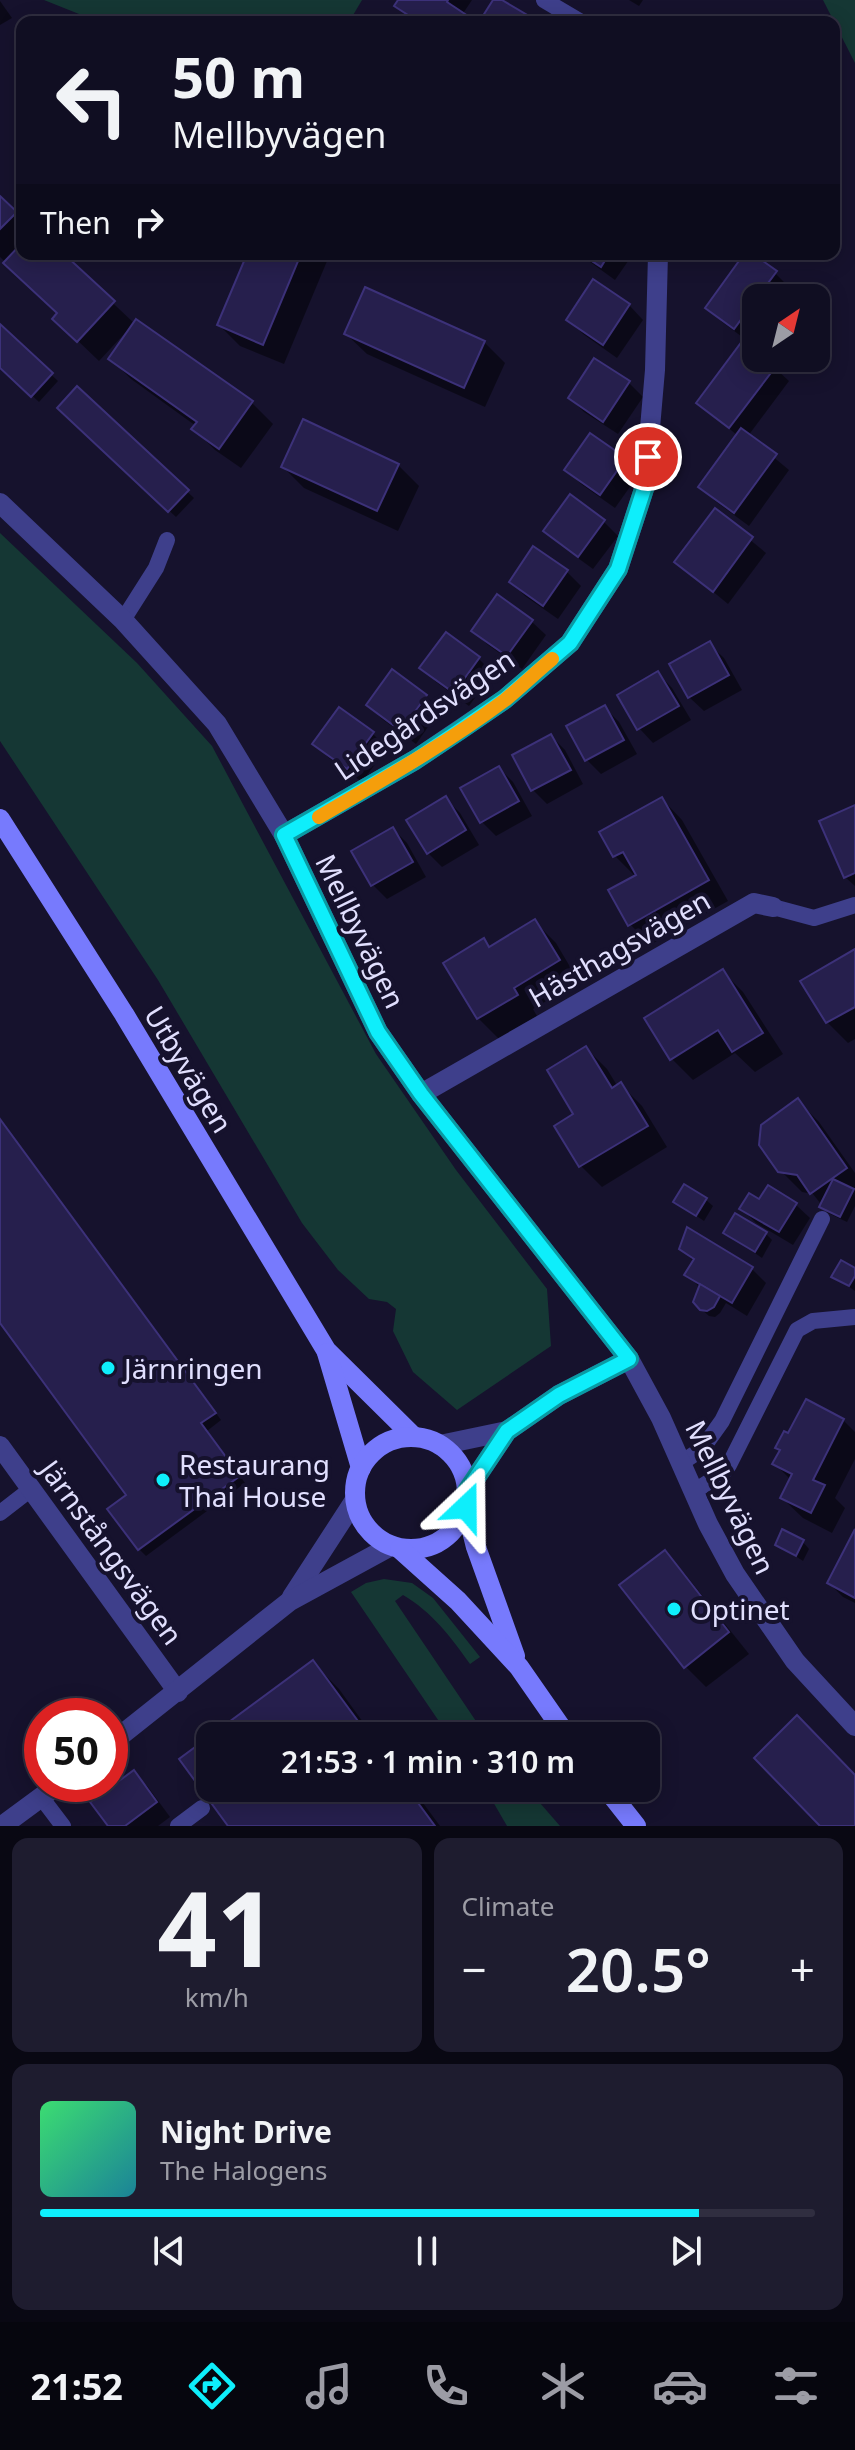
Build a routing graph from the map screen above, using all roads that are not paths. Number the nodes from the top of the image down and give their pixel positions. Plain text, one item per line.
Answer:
1 (544, 0) edge
2 (571, 16) edge
3 (658, 260) edge
4 (0, 503) edge
5 (167, 540) dead end
6 (123, 620) junction
7 (0, 819) edge
8 (284, 835) junction
9 (855, 905) edge
10 (773, 907) joint
11 (421, 1094) junction
12 (822, 1219) dead end
13 (855, 1317) edge
14 (326, 1350) junction
15 (629, 1359) junction
16 (507, 1431) junction
17 (414, 1437) junction
18 (440, 1445) junction
19 (0, 1446) edge
20 (681, 1463) junction
21 (361, 1468) junction
22 (31, 1489) junction
23 (693, 1492) junction
24 (466, 1499) junction
25 (355, 1500) junction
26 (0, 1513) edge
27 (396, 1548) junction
28 (290, 1601) junction
29 (519, 1667) junction
30 (178, 1692) junction
31 (557, 1722) edge
32 (855, 1726) edge
33 (128, 1730) edge
34 (34, 1802) edge
35 (45, 1802) edge
36 (617, 1802) edge
37 (202, 1808) dead end
38 (1, 1826) edge
39 (63, 1826) edge
40 (178, 1826) edge
41 (636, 1826) edge

1 - 2 lane
3 - 8 street, Lidegårdsvägen
4 - 6 street, Mellbyvägen
5 - 6 lane
6 - 8 street, Mellbyvägen
7 - 14 main road, Utbyvägen
8 - 11 street, Mellbyvägen
9 - 10 lane, Hästhagsvägen
10 - 11 street, Hästhagsvägen
11 - 15 street, Mellbyvägen
12 - 20 lane
13 - 23 lane
14 - 17 main road, Utbyvägen
14 - 21 main road, Utbyvägen
15 - 16 street
15 - 20 street, Mellbyvägen
16 - 18 street
16 - 24 street
17 - 18 main road, Utbyvägen
17 - 21 main road
18 - 24 main road
19 - 22 street, Järnstångsvägen
20 - 23 street, Mellbyvägen
21 - 25 main road, Utbyvägen
22 - 26 lane
22 - 30 street, Järnstångsvägen
23 - 32 street, Mellbyvägen
24 - 27 main road
24 - 29 main road
25 - 27 main road
25 - 28 street
27 - 28 street
27 - 29 main road
28 - 30 street
29 - 31 main road
30 - 33 street
34 - 38 street
35 - 39 lane
36 - 41 main road
37 - 40 lane

